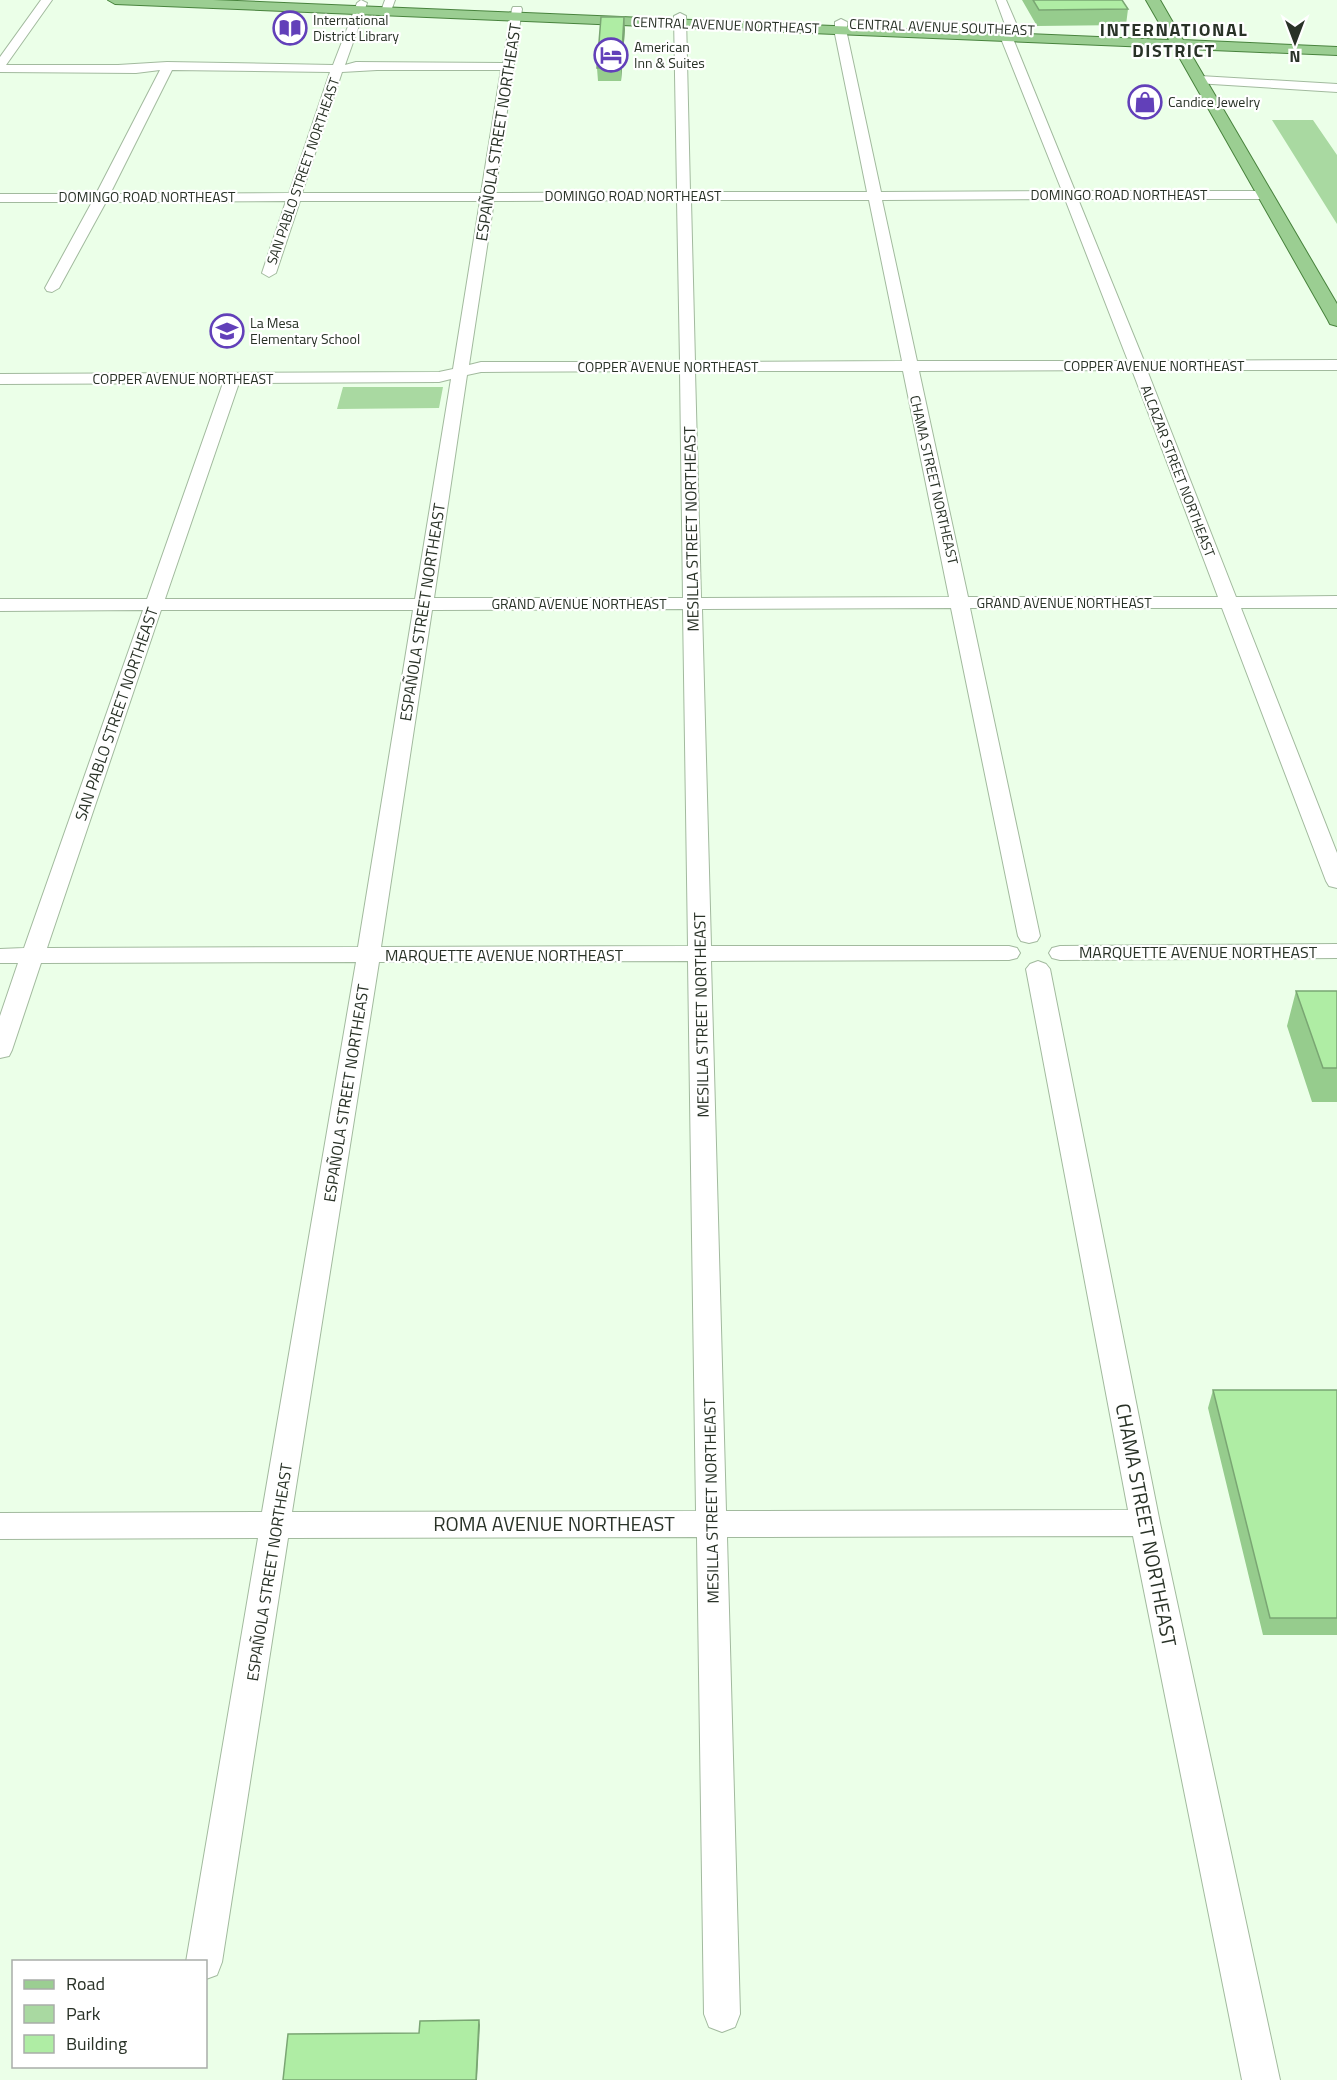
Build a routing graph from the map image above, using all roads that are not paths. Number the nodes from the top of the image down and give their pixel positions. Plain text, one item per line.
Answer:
1 (47, 0) edge
2 (115, 0) edge
3 (128, 0) edge
4 (296, 0) edge
5 (1001, 0) edge
6 (1153, 0) edge
7 (389, 5) edge
8 (361, 7) junction
9 (516, 13) junction
10 (681, 19) junction
11 (840, 26) junction
12 (1010, 33) junction
13 (1177, 40) junction
14 (1337, 43) edge
15 (1337, 51) edge
16 (0, 67) edge
17 (509, 67) junction
18 (121, 68) junction
19 (204, 68) junction
20 (338, 68) junction
21 (166, 70) junction
22 (1200, 80) junction
23 (1337, 88) edge
24 (874, 195) junction
25 (1069, 195) junction
26 (1266, 195) junction
27 (488, 196) junction
28 (684, 196) junction
29 (294, 197) junction
30 (0, 198) edge
31 (101, 198) junction
32 (269, 273) dead end
33 (52, 288) dead end
34 (1337, 320) edge
35 (1337, 365) edge
36 (688, 366) junction
37 (1138, 366) junction
38 (909, 367) junction
39 (459, 374) junction
40 (232, 379) junction
41 (1, 381) edge
42 (1337, 602) edge
43 (691, 603) junction
44 (961, 603) junction
45 (1229, 603) junction
46 (154, 604) junction
47 (424, 604) junction
48 (0, 605) edge
49 (1337, 881) edge
50 (1029, 936) junction
51 (1337, 951) edge
52 (700, 953) junction
53 (1009, 953) junction
54 (369, 955) junction
55 (0, 956) edge
56 (32, 956) junction
57 (1049, 961) junction
58 (0, 1050) edge
59 (712, 1522) junction
60 (1145, 1522) junction
61 (0, 1526) edge
62 (277, 1526) junction
63 (204, 1960) edge
64 (722, 2014) dead end
65 (1261, 2080) edge

1 - 16 street
2 - 3 main road, CENTRAL AVENUE NORTHEAST
3 - 8 main road, CENTRAL AVENUE NORTHEAST
4 - 8 main road
5 - 12 street, ALCAZAR STREET NORTHEAST
6 - 13 main road
7 - 8 main road, CENTRAL AVENUE NORTHEAST
7 - 9 main road, CENTRAL AVENUE NORTHEAST
8 - 20 street, SAN PABLO STREET NORTHEAST
9 - 10 main road, CENTRAL AVENUE NORTHEAST
9 - 17 street, ESPAÑOLA STREET NORTHEAST
10 - 11 main road, CENTRAL AVENUE NORTHEAST
10 - 28 street, MESILLA STREET NORTHEAST
11 - 12 main road, CENTRAL AVENUE NORTHEAST
11 - 24 street, CHAMA STREET NORTHEAST
12 - 13 main road, CENTRAL AVENUE NORTHEAST
12 - 25 street, ALCAZAR STREET NORTHEAST
13 - 14 main road
13 - 15 main road, CENTRAL AVENUE NORTHEAST
13 - 22 main road
16 - 18 street
17 - 20 street
17 - 27 street, ESPAÑOLA STREET NORTHEAST
18 - 19 street
18 - 21 street
19 - 20 street
19 - 21 street
20 - 29 street, SAN PABLO STREET NORTHEAST
21 - 31 street
22 - 23 street
22 - 26 main road
24 - 25 street, DOMINGO ROAD NORTHEAST
24 - 28 street, DOMINGO ROAD NORTHEAST
24 - 38 street, CHAMA STREET NORTHEAST
25 - 26 street, DOMINGO ROAD NORTHEAST
25 - 37 street, ALCAZAR STREET NORTHEAST
26 - 34 main road
27 - 28 street, DOMINGO ROAD NORTHEAST
27 - 29 street, DOMINGO ROAD NORTHEAST
27 - 39 street, ESPAÑOLA STREET NORTHEAST
28 - 36 street, MESILLA STREET NORTHEAST
29 - 31 street, DOMINGO ROAD NORTHEAST
29 - 32 street, SAN PABLO STREET NORTHEAST
30 - 31 street, DOMINGO ROAD NORTHEAST
31 - 33 street
35 - 37 street, COPPER AVENUE NORTHEAST
36 - 38 street, COPPER AVENUE NORTHEAST
36 - 39 street, COPPER AVENUE NORTHEAST
36 - 43 street, MESILLA STREET NORTHEAST
37 - 38 street, COPPER AVENUE NORTHEAST
37 - 45 street, ALCAZAR STREET NORTHEAST
38 - 44 street, CHAMA STREET NORTHEAST
39 - 40 street, COPPER AVENUE NORTHEAST
39 - 47 street, ESPAÑOLA STREET NORTHEAST
40 - 41 street, COPPER AVENUE NORTHEAST
40 - 46 street, SAN PABLO STREET NORTHEAST
42 - 45 street, GRAND AVENUE NORTHEAST
43 - 44 street, GRAND AVENUE NORTHEAST
43 - 47 street, GRAND AVENUE NORTHEAST
43 - 52 street, MESILLA STREET NORTHEAST
44 - 45 street, GRAND AVENUE NORTHEAST
44 - 50 street, CHAMA STREET NORTHEAST
45 - 49 street, ALCAZAR STREET NORTHEAST
46 - 47 street, GRAND AVENUE NORTHEAST
46 - 48 street, GRAND AVENUE NORTHEAST
46 - 56 street, SAN PABLO STREET NORTHEAST
47 - 54 street, ESPAÑOLA STREET NORTHEAST
50 - 53 street
50 - 57 street
51 - 57 street, MARQUETTE AVENUE NORTHEAST
52 - 53 street, MARQUETTE AVENUE NORTHEAST
52 - 54 street, MARQUETTE AVENUE NORTHEAST
52 - 59 street, MESILLA STREET NORTHEAST
53 - 57 street
54 - 56 street, MARQUETTE AVENUE NORTHEAST
54 - 62 street, ESPAÑOLA STREET NORTHEAST
55 - 56 street, MARQUETTE AVENUE NORTHEAST
56 - 58 street, SAN PABLO STREET NORTHEAST
57 - 60 street, CHAMA STREET NORTHEAST
59 - 60 street, ROMA AVENUE NORTHEAST
59 - 62 street, ROMA AVENUE NORTHEAST
59 - 64 street, MESILLA STREET NORTHEAST
60 - 65 street, CHAMA STREET NORTHEAST
61 - 62 street, ROMA AVENUE NORTHEAST
62 - 63 street, ESPAÑOLA STREET NORTHEAST

